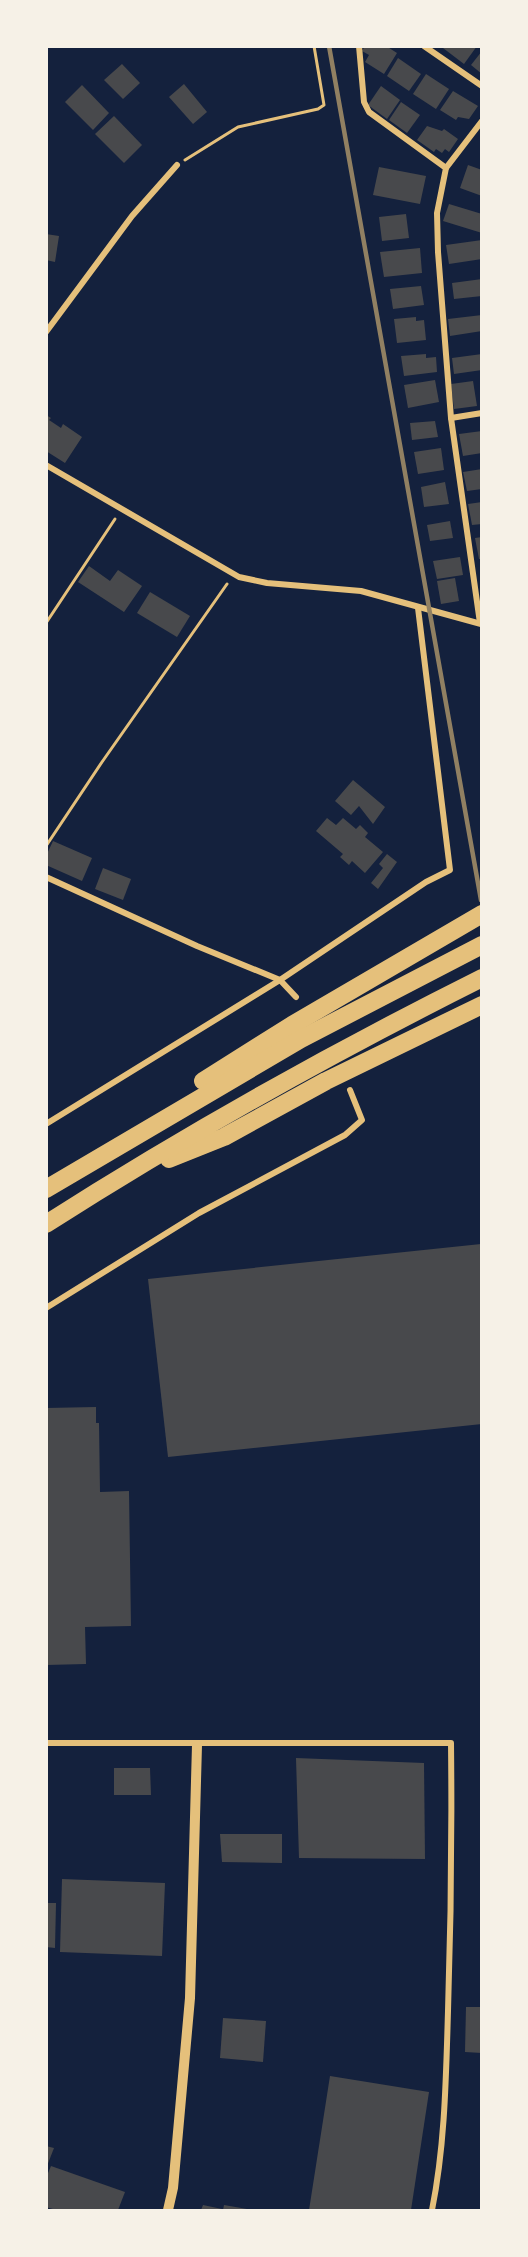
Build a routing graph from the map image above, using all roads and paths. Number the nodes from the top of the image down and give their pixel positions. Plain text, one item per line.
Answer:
1 (314, 46) edge
2 (359, 46) edge
3 (424, 46) edge
4 (482, 86) edge
5 (482, 121) edge
6 (177, 165) joint
7 (447, 168) junction
8 (46, 332) edge
9 (482, 413) edge
10 (451, 418) junction
11 (46, 465) edge
12 (121, 510) junction
13 (231, 574) junction
14 (418, 608) junction
15 (46, 623) edge
16 (481, 624) edge
17 (46, 846) edge
18 (46, 877) edge
19 (482, 914) edge
20 (482, 945) edge
21 (482, 978) edge
22 (280, 980) junction
23 (296, 997) dead end
24 (482, 1005) edge
25 (350, 1090) dead end
26 (46, 1124) edge
27 (97, 1158) junction
28 (117, 1179) junction
29 (46, 1189) edge
30 (46, 1224) edge
31 (46, 1308) edge
32 (46, 1743) edge
33 (197, 1745) junction
34 (168, 2211) edge
35 (432, 2211) edge

1 - 6 path
2 - 7 street
3 - 4 street
5 - 7 street
6 - 8 street
7 - 10 street
9 - 10 street
10 - 16 street
11 - 12 street
12 - 13 street
12 - 15 path
13 - 14 street
13 - 17 path
14 - 16 street
14 - 22 street
18 - 22 street
19 - 27 highway
20 - 27 highway
21 - 28 highway
22 - 23 street
22 - 26 street
24 - 28 highway
25 - 31 street
27 - 29 highway
28 - 30 highway
32 - 33 street
33 - 34 street
33 - 35 street

